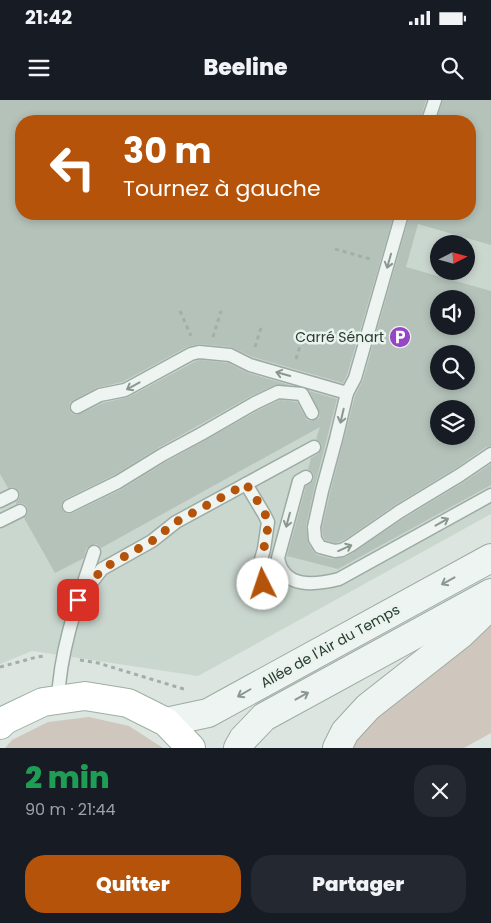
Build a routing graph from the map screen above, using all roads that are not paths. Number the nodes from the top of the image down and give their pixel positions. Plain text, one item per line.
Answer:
1 (435, 100) edge
2 (430, 115) edge
3 (400, 220) edge
4 (347, 392) junction
5 (77, 407) dead end
6 (312, 413) dead end
7 (314, 447) dead end
8 (491, 454) edge
9 (491, 465) edge
10 (460, 475) junction
11 (306, 477) dead end
12 (246, 484) junction
13 (491, 495) edge
14 (70, 506) dead end
15 (20, 510) dead end
16 (0, 522) edge
17 (94, 552) dead end
18 (491, 558) edge
19 (491, 593) edge
20 (271, 598) dead end
21 (78, 600) junction
22 (491, 606) edge
23 (58, 700) junction
24 (166, 722) junction
25 (0, 725) edge
26 (191, 748) edge
27 (238, 748) edge
28 (337, 748) edge

1 - 2 lane
3 -> 4 lane
4 -> 5 lane
4 -> 10 lane
6 - 14 lane
7 - 12 lane
8 - 10 lane
9 - 10 lane
11 -> 13 lane
12 - 20 lane
12 - 21 lane
15 - 16 lane
17 - 21 lane
18 -> 24 street, Allée de l'Air du Temps
27 -> 19 street
21 - 23 lane
22 - 28 street
23 - 24 main road
23 - 25 main road
24 - 26 main road

